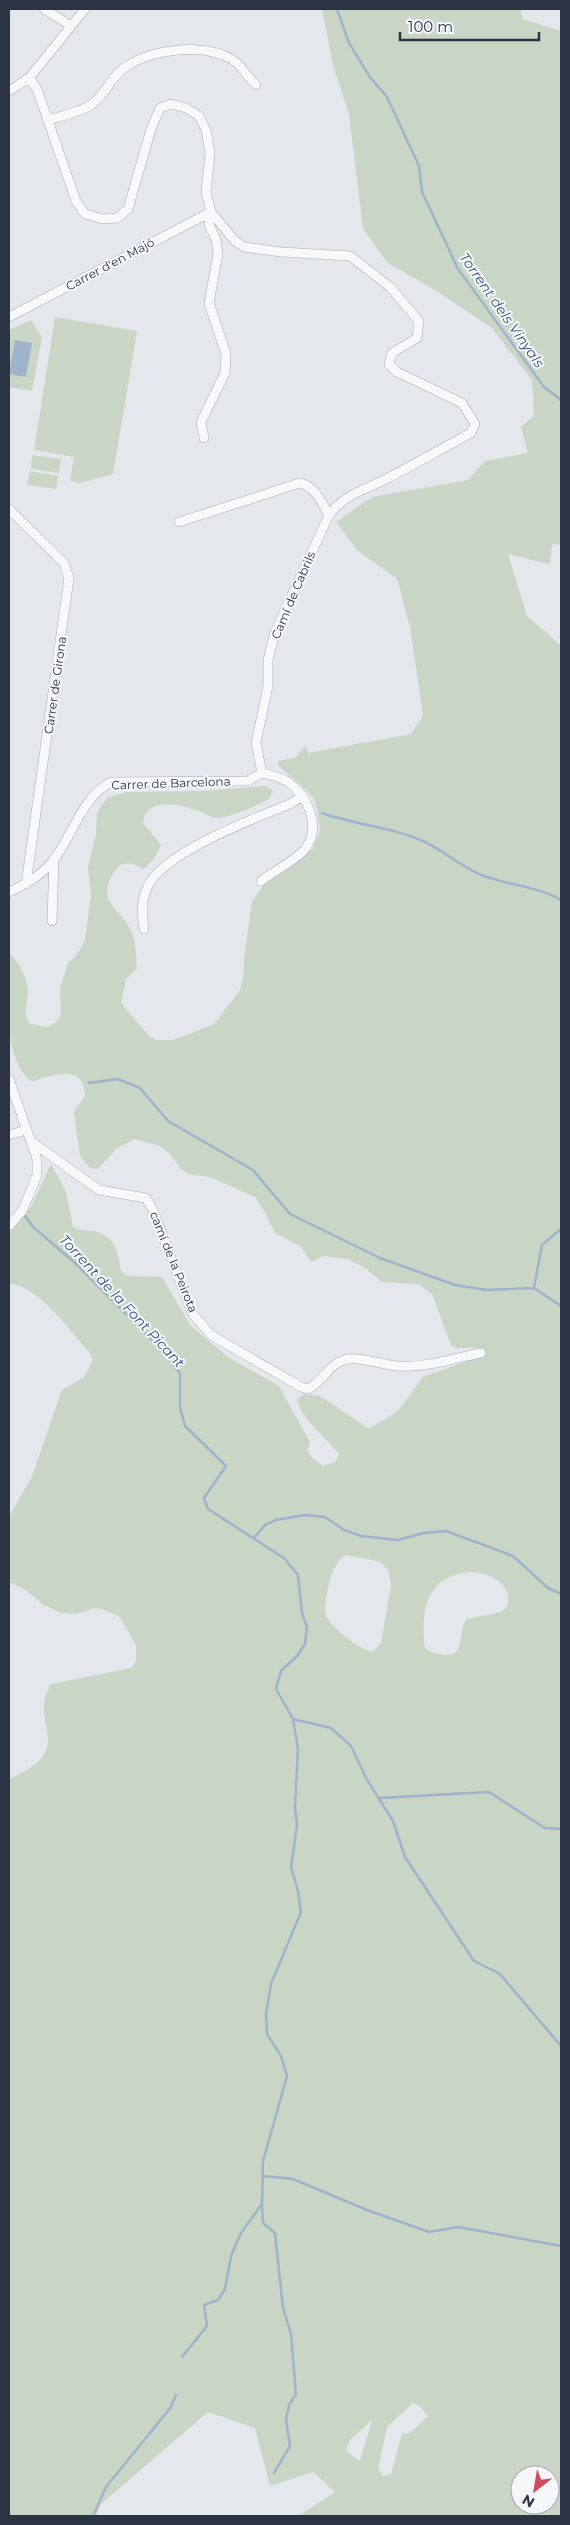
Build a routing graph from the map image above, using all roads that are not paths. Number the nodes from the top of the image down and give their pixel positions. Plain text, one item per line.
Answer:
1 (44, 9) edge
2 (85, 9) edge
3 (70, 26) junction
4 (29, 78) junction
5 (256, 85) dead end
6 (9, 91) edge
7 (48, 120) junction
8 (211, 212) junction
9 (9, 317) edge
10 (204, 438) dead end
11 (9, 509) edge
12 (329, 515) junction
13 (180, 522) dead end
14 (262, 773) junction
15 (302, 796) junction
16 (54, 859) junction
17 (261, 881) dead end
18 (26, 884) junction
19 (9, 892) edge
20 (52, 922) dead end
21 (144, 929) dead end
22 (9, 1079) edge
23 (26, 1130) junction
24 (9, 1134) edge
25 (32, 1142) junction
26 (9, 1226) edge
27 (481, 1353) dead end

1 - 3 street
2 - 3 street
3 - 4 street
4 - 6 street
4 - 7 street
5 - 7 street
7 - 8 street
8 - 9 street, Carrer d'en Majó
8 - 10 street
8 - 12 street, Camí de Cabrils
11 - 18 street, Carrer de Girona
12 - 13 street
12 - 14 street, Camí de Cabrils
14 - 15 street
14 - 16 street, Carrer de Barcelona
15 - 17 street
15 - 21 street
16 - 18 street, Carrer de Barcelona
16 - 20 street
18 - 19 street, Carrer de Barcelona
22 - 23 street
23 - 24 street
23 - 25 street
25 - 26 street
25 - 27 street, camí de la Peirota

